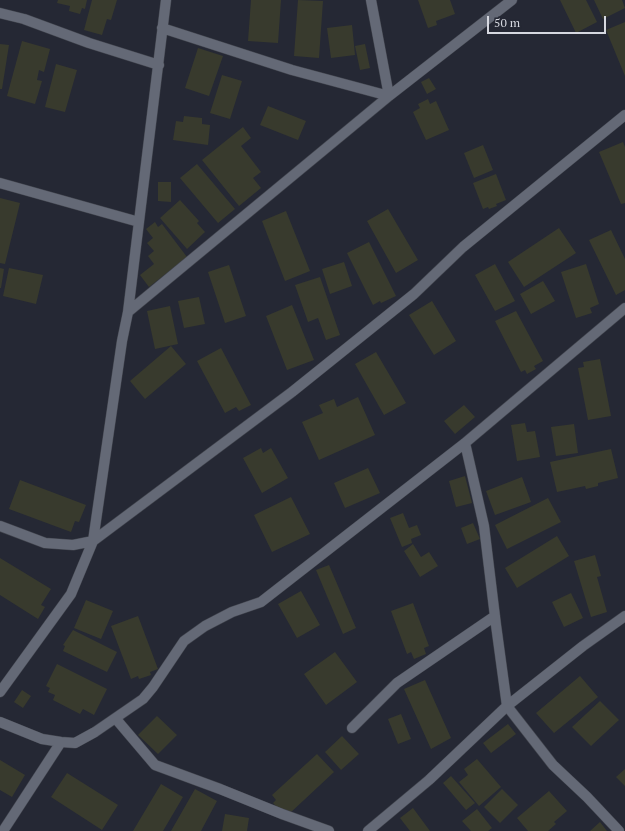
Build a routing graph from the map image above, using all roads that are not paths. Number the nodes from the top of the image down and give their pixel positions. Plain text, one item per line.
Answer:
1 (166, 0) edge
2 (371, 0) edge
3 (512, 0) edge
4 (0, 13) edge
5 (162, 28) junction
6 (159, 65) junction
7 (389, 96) junction
8 (625, 114) edge
9 (0, 183) edge
10 (139, 222) junction
11 (625, 308) edge
12 (128, 312) junction
13 (465, 443) junction
14 (0, 526) edge
15 (94, 542) junction
16 (495, 616) junction
17 (625, 616) edge
18 (0, 692) edge
19 (507, 706) junction
20 (116, 719) junction
21 (0, 722) edge
22 (352, 728) dead end
23 (61, 742) junction
24 (625, 828) edge
25 (3, 831) edge
26 (329, 831) edge
27 (368, 831) edge
28 (620, 831) edge

1 - 5 street
2 - 7 street
3 - 7 street
4 - 6 street
5 - 6 street
5 - 7 street
6 - 10 street
7 - 12 street
8 - 15 street
9 - 10 street
10 - 12 street
11 - 13 street
12 - 15 street
13 - 16 street
13 - 20 street
14 - 15 street
15 - 18 street
16 - 19 street
16 - 22 street
17 - 19 street
19 - 27 street
19 - 28 street
20 - 23 street
20 - 26 street
21 - 23 street
23 - 25 street
24 - 28 street

